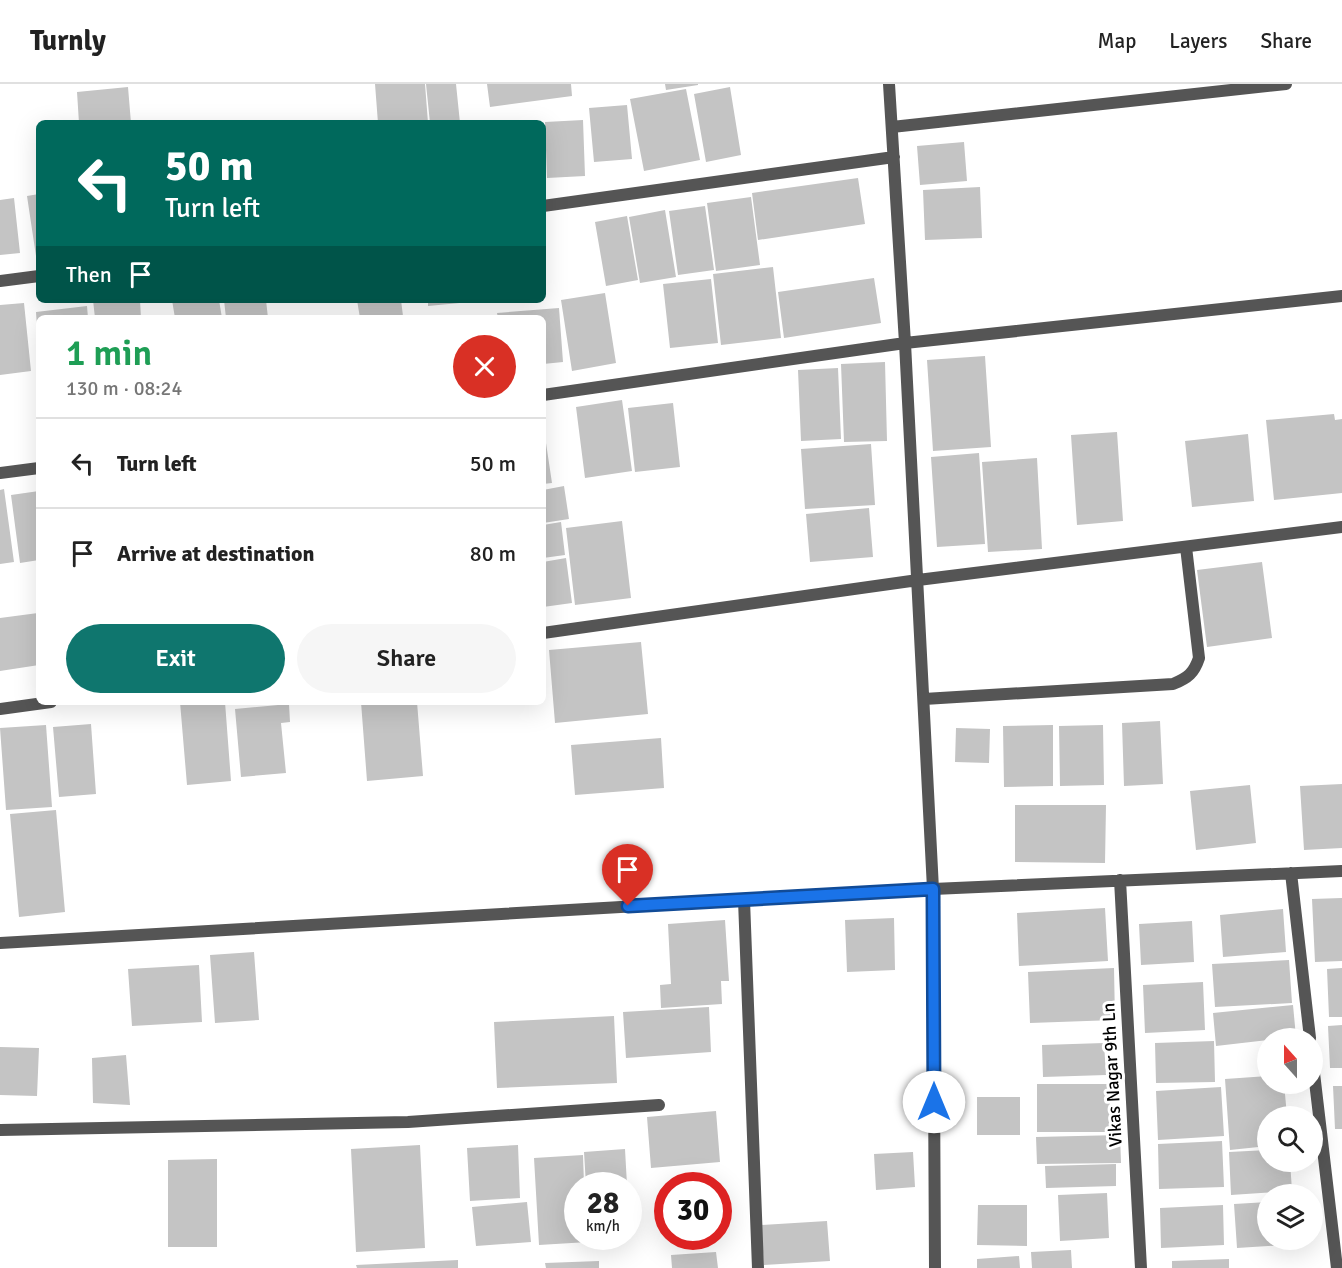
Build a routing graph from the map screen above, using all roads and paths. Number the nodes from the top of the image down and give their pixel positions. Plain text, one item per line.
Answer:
1 (889, 84) edge
2 (1286, 84) edge
3 (892, 127) junction
4 (894, 157) junction
5 (546, 206) edge
6 (36, 276) edge
7 (0, 281) edge
8 (1342, 296) edge
9 (905, 343) junction
10 (546, 395) edge
11 (36, 468) edge
12 (0, 473) edge
13 (1342, 527) edge
14 (1186, 546) junction
15 (918, 580) junction
16 (546, 633) edge
17 (924, 699) junction
18 (36, 704) edge
19 (0, 709) edge
20 (1342, 871) edge
21 (1291, 873) junction
22 (1120, 880) junction
23 (933, 889) junction
24 (744, 900) junction
25 (0, 943) edge
26 (1309, 1028) edge
27 (1316, 1094) edge
28 (659, 1105) dead end
29 (0, 1130) edge
30 (758, 1268) edge
31 (935, 1268) edge
32 (1141, 1268) edge
33 (1337, 1268) edge

1 - 3 street
2 - 3 street
3 - 4 street
4 - 5 street
4 - 9 street
6 - 7 street
8 - 9 street
9 - 10 street
9 - 15 street
11 - 12 street
13 - 14 street
14 - 15 street
14 - 17 street
15 - 16 street
15 - 17 street
17 - 23 street
18 - 19 street
20 - 21 street
21 - 22 street
21 - 26 street
22 - 23 street
22 - 32 street, Vikas Nagar 9th Ln
23 - 24 street
23 - 31 street
24 - 25 street
24 - 30 street
27 - 33 street
28 - 29 street

